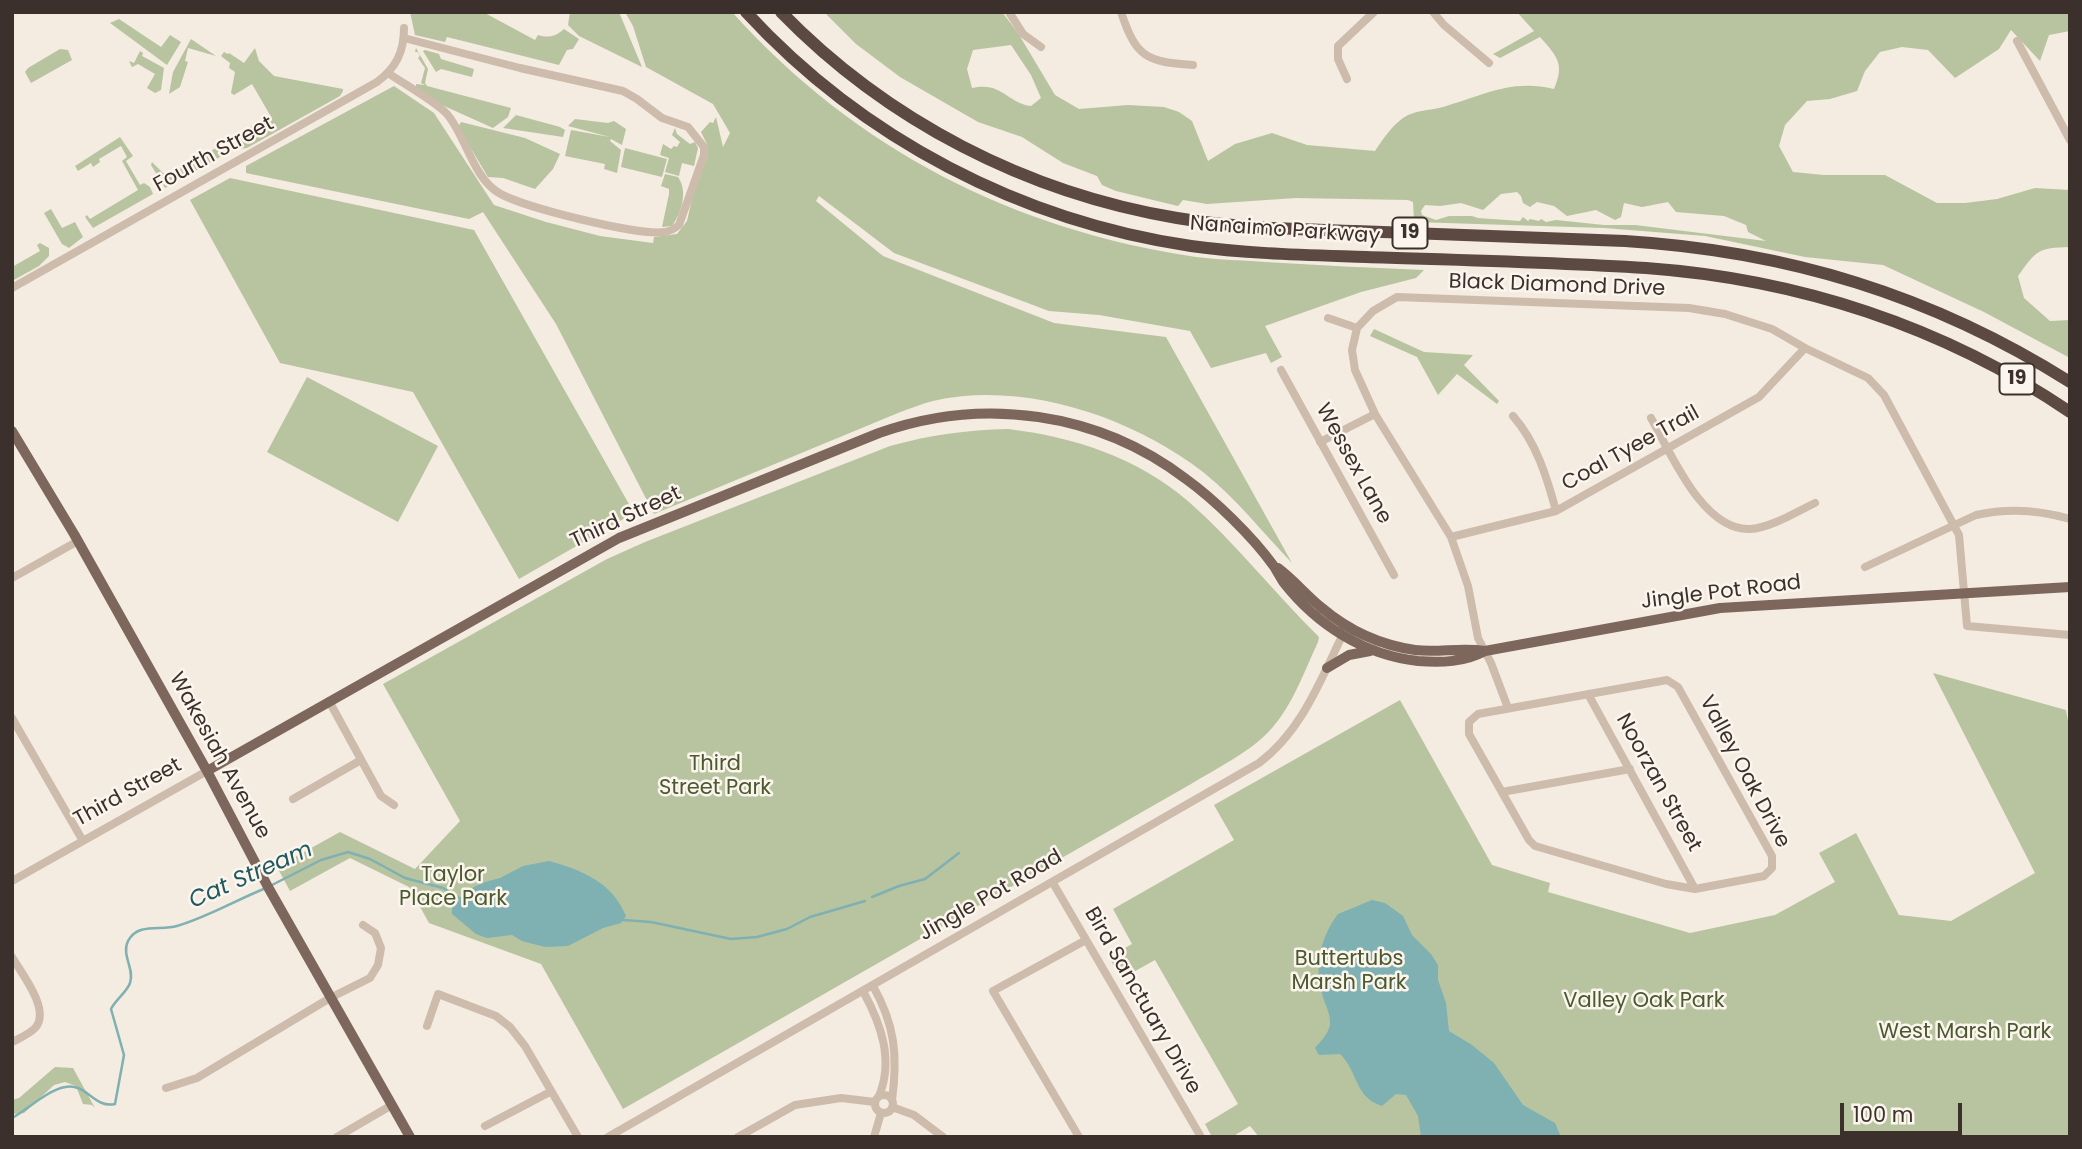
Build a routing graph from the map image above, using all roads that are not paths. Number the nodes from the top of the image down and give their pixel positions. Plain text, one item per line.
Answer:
1 (746, 12) edge
2 (780, 12) edge
3 (1009, 12) edge
4 (1121, 12) edge
5 (1374, 12) edge
6 (1433, 12) edge
7 (404, 28) dead end
8 (404, 38) junction
9 (2017, 41) dead end
10 (1041, 47) dead end
11 (1489, 63) dead end
12 (1193, 65) dead end
13 (388, 74) junction
14 (1347, 79) dead end
15 (2070, 140) edge
16 (12, 288) edge
17 (1328, 318) dead end
18 (1357, 328) junction
19 (1805, 348) junction
20 (1281, 370) dead end
21 (2070, 382) edge
22 (2070, 412) edge
23 (1375, 414) junction
24 (1513, 416) dead end
25 (1651, 418) dead end
26 (12, 431) edge
27 (1320, 442) junction
28 (1668, 449) junction
29 (1815, 503) dead end
30 (1556, 511) junction
31 (2070, 519) edge
32 (1954, 525) junction
33 (1451, 537) junction
34 (78, 541) junction
35 (1865, 566) dead end
36 (1394, 575) dead end
37 (12, 578) edge
38 (2070, 587) edge
39 (1965, 593) junction
40 (1344, 631) junction
41 (2070, 635) edge
42 (1373, 650) junction
43 (1485, 651) junction
44 (1326, 668) junction
45 (1588, 694) junction
46 (329, 701) junction
47 (1508, 709) junction
48 (12, 718) edge
49 (361, 760) junction
50 (1630, 769) junction
51 (207, 771) junction
52 (1502, 792) junction
53 (293, 799) dead end
54 (394, 805) dead end
55 (83, 841) junction
56 (12, 881) edge
57 (1053, 883) junction
58 (1695, 889) junction
59 (363, 925) dead end
60 (1086, 940) junction
61 (12, 957) edge
62 (873, 986) junction
63 (863, 991) junction
64 (330, 998) junction
65 (427, 1027) dead end
66 (12, 1042) edge
67 (166, 1088) dead end
68 (550, 1092) junction
69 (877, 1099) junction
70 (892, 1104) junction
71 (392, 1105) junction
72 (881, 1113) junction
73 (485, 1126) dead end
74 (337, 1137) edge
75 (410, 1137) edge
76 (578, 1137) edge
77 (607, 1137) edge
78 (738, 1137) edge
79 (874, 1137) edge
80 (943, 1137) edge
81 (1079, 1137) edge
82 (1201, 1137) edge

1 - 22 highway, Nanaimo Parkway / 19
2 - 21 highway, Nanaimo Parkway / 19
3 - 10 street
4 - 12 street
5 - 14 street
6 - 11 street
7 - 8 street
8 - 13 street
8 - 13 street
9 - 15 street
13 - 16 street, Fourth Street
17 - 18 street
18 - 19 street, Black Diamond Drive
18 - 23 street
19 - 28 street, Coal Tyee Trail
19 - 32 street, Black Diamond Drive
20 - 27 street, Wessex Lane
23 - 27 street
23 - 33 street
24 - 30 street
25 - 28 street
26 - 34 main road, Wakesiah Avenue
27 - 36 street, Wessex Lane
28 - 29 street
28 - 30 street, Coal Tyee Trail
30 - 33 street, Coal Tyee Trail
31 - 32 street
32 - 35 street
32 - 39 street, Black Diamond Drive
33 - 43 street
34 - 37 street
34 - 51 main road, Wakesiah Avenue
38 - 39 main road, Jingle Pot Road
39 - 41 street
39 - 43 main road, Jingle Pot Road
40 - 42 main road, Jingle Pot Road
40 - 43 main road, Jingle Pot Road
40 - 44 street, Jingle Pot Road
40 - 46 main road, Third Street
42 - 43 main road, Jingle Pot Road
42 - 44 main road
43 - 47 street
44 - 57 street, Jingle Pot Road
45 - 47 street, Valley Oak Drive
45 - 50 street, Noorzan Street
45 - 58 street, Valley Oak Drive
46 - 49 street
46 - 51 main road, Third Street
47 - 52 street, Valley Oak Drive
48 - 55 street
49 - 53 street
49 - 54 street
50 - 52 street
50 - 58 street, Noorzan Street
51 - 55 street, Third Street
51 - 64 main road, Wakesiah Avenue
52 - 58 street, Valley Oak Drive
55 - 56 street, Third Street
57 - 60 street, Bird Sanctuary Drive
57 - 62 street, Jingle Pot Road
59 - 64 street
60 - 81 street
60 - 82 street, Bird Sanctuary Drive
61 - 66 street
62 - 63 street, Jingle Pot Road
62 - 70 street
63 - 69 street
63 - 77 street, Jingle Pot Road
64 - 67 street
64 - 71 main road, Wakesiah Avenue
65 - 68 street
68 - 73 street
68 - 76 street
69 - 70 street
69 - 72 street
69 - 78 street
70 - 72 street
70 - 80 street
71 - 74 street
71 - 75 main road, Wakesiah Avenue
72 - 79 street

